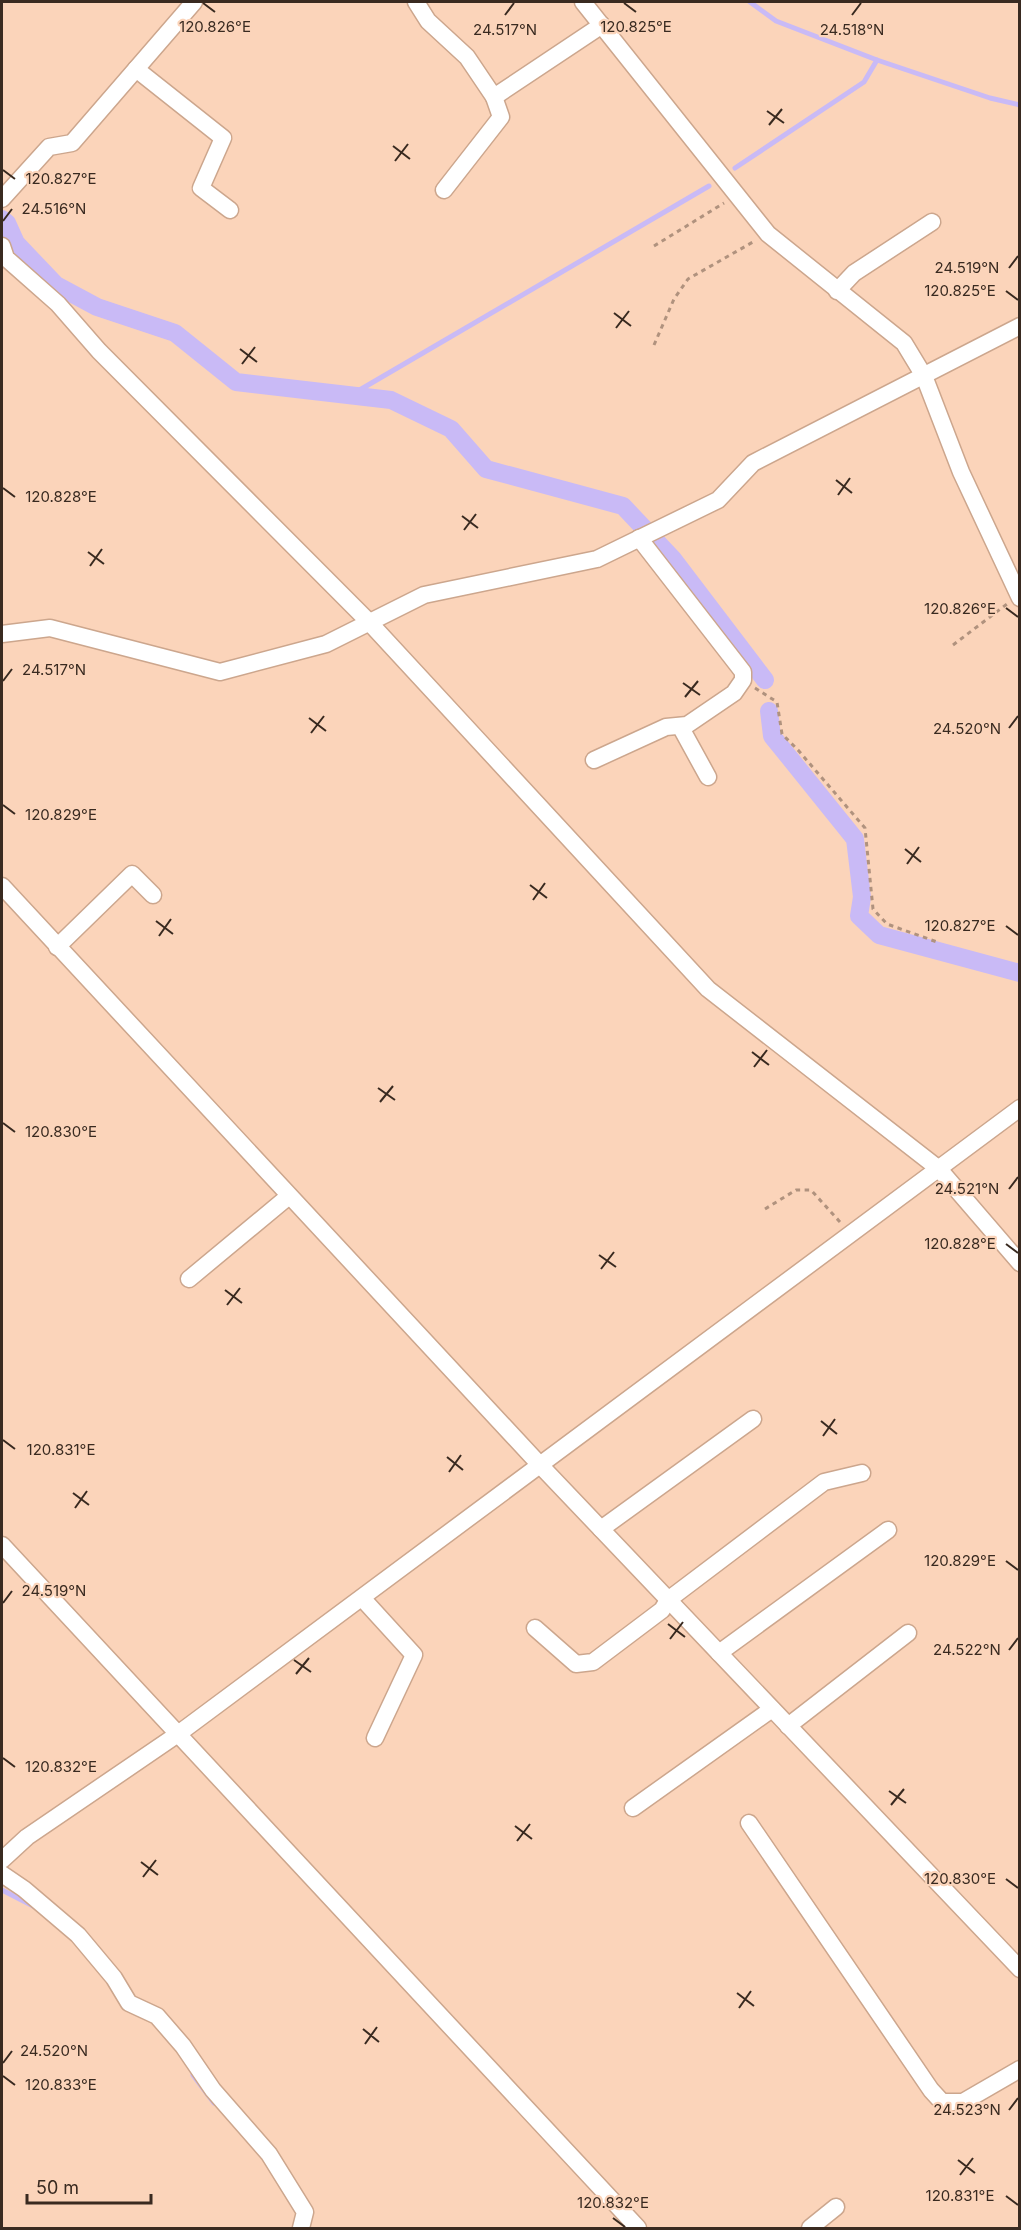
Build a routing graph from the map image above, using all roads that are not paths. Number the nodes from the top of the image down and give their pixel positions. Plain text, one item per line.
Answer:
1 (194, 2) edge
2 (416, 2) edge
3 (583, 2) edge
4 (602, 25) junction
5 (136, 69) junction
6 (494, 98) junction
7 (444, 190) dead end
8 (3, 194) edge
9 (231, 210) dead end
10 (932, 222) dead end
11 (2, 246) edge
12 (837, 291) junction
13 (1020, 326) edge
14 (924, 376) junction
15 (639, 538) junction
16 (1019, 597) edge
17 (369, 622) junction
18 (2, 634) edge
19 (680, 726) junction
20 (594, 760) dead end
21 (708, 777) dead end
22 (2, 886) edge
23 (153, 895) dead end
24 (57, 946) junction
25 (1020, 1108) edge
26 (939, 1168) junction
27 (290, 1196) junction
28 (1020, 1263) edge
29 (189, 1280) dead end
30 (753, 1419) dead end
31 (540, 1464) junction
32 (862, 1473) dead end
33 (601, 1529) junction
34 (888, 1530) dead end
35 (2, 1545) edge
36 (362, 1598) junction
37 (668, 1600) junction
38 (535, 1628) dead end
39 (908, 1633) dead end
40 (719, 1653) junction
41 (772, 1709) junction
42 (788, 1726) junction
43 (178, 1734) junction
44 (375, 1738) dead end
45 (633, 1808) dead end
46 (749, 1823) dead end
47 (2, 1860) edge
48 (2, 1874) edge
49 (1020, 1969) edge
50 (1020, 2069) edge
51 (836, 2207) dead end
52 (301, 2229) edge
53 (638, 2229) edge
54 (810, 2229) edge

1 - 5 street
2 - 6 street
3 - 4 street
4 - 6 street
4 - 12 street
5 - 8 street
5 - 9 street
6 - 7 street
10 - 12 street
11 - 17 street
12 - 14 street
13 - 14 street
14 - 15 street
14 - 16 street
15 - 17 street
15 - 19 street
17 - 18 street
17 - 26 street
19 - 20 street
19 - 21 street
22 - 24 street
23 - 24 street
24 - 27 street
25 - 26 street
26 - 28 street
26 - 31 street
27 - 29 street
27 - 31 street
30 - 33 street
31 - 33 street
31 - 36 street
32 - 37 street
33 - 37 street
34 - 40 street
35 - 43 street
36 - 43 street
36 - 44 street
37 - 38 street
37 - 40 street
39 - 42 street
40 - 41 street
41 - 42 street
41 - 45 street
42 - 49 street
43 - 47 street
43 - 53 street
46 - 50 street
48 - 52 street
51 - 54 street

